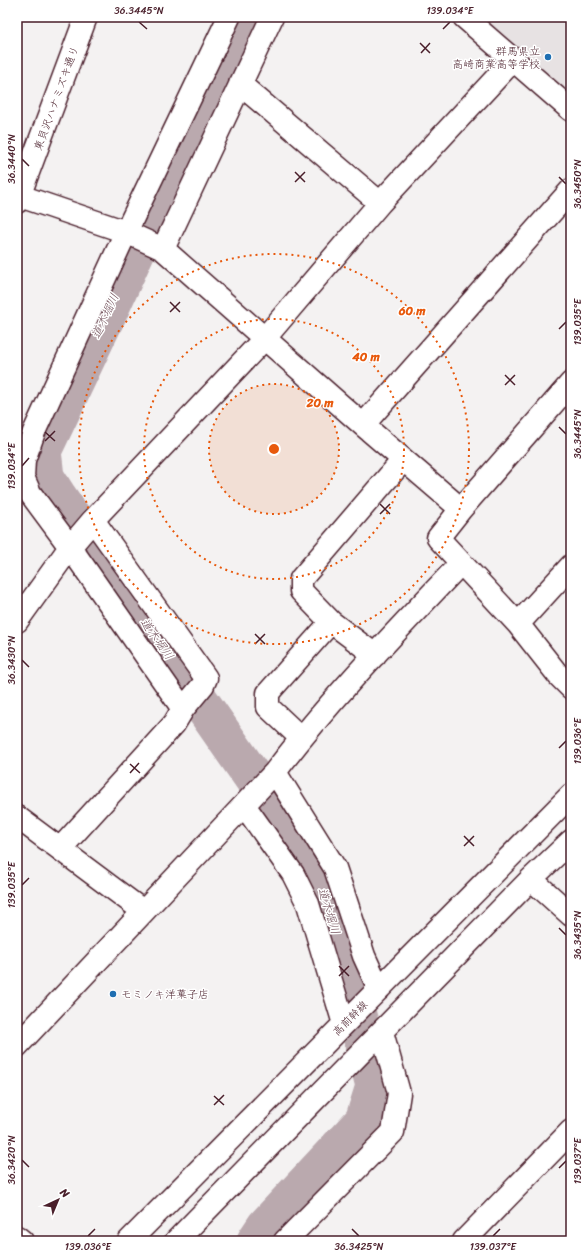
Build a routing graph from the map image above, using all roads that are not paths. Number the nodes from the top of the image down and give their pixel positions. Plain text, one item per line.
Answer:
1 (86, 17) edge
2 (229, 17) edge
3 (272, 17) edge
4 (464, 17) edge
5 (514, 59) junction
6 (240, 84) junction
7 (571, 110) edge
8 (571, 190) edge
9 (18, 198) edge
10 (380, 203) junction
11 (130, 234) junction
12 (160, 248) junction
13 (264, 339) junction
14 (571, 383) edge
15 (363, 426) junction
16 (403, 460) junction
17 (462, 509) junction
18 (93, 520) junction
19 (70, 547) junction
20 (461, 563) junction
21 (571, 566) edge
22 (17, 621) edge
23 (331, 622) junction
24 (518, 624) junction
25 (375, 655) junction
26 (571, 688) edge
27 (185, 706) junction
28 (301, 738) junction
29 (275, 772) junction
30 (571, 795) edge
31 (244, 805) junction
32 (17, 817) edge
33 (571, 841) edge
34 (60, 850) junction
35 (532, 879) junction
36 (143, 911) junction
37 (571, 915) edge
38 (379, 989) junction
39 (344, 1024) junction
40 (22, 1032) edge
41 (382, 1032) junction
42 (571, 1131) edge
43 (17, 1237) edge
44 (22, 1241) edge
45 (129, 1241) edge
46 (176, 1241) edge
47 (285, 1241) edge
48 (464, 1241) edge

1 - 9 street, 東貝沢ハナミズキ通り
2 - 11 street
3 - 6 street
4 - 5 street
5 - 7 street
5 - 10 street
6 - 10 street
6 - 12 street
8 - 15 street
9 - 11 street
10 - 13 street
11 - 12 street
11 - 19 street
12 - 13 street
13 - 15 street
13 - 18 street
14 - 17 street
15 - 16 street
16 - 17 street
16 - 23 street
17 - 20 street
18 - 19 street
18 - 27 street
19 - 22 street
19 - 27 street
20 - 24 street
20 - 25 street
21 - 24 street
23 - 25 street
23 - 28 street
24 - 26 street
25 - 28 street
27 - 34 street
28 - 29 street
29 - 31 street
29 - 38 street
30 - 38 street, 高前幹線
31 - 36 street
31 - 39 street
32 - 34 street
33 - 35 street
34 - 36 street
35 - 37 street
35 - 41 street
36 - 40 street
38 - 39 street, 高前幹線
39 - 45 street, 高前幹線
41 - 46 street
41 - 47 street
42 - 48 street
43 - 44 street

